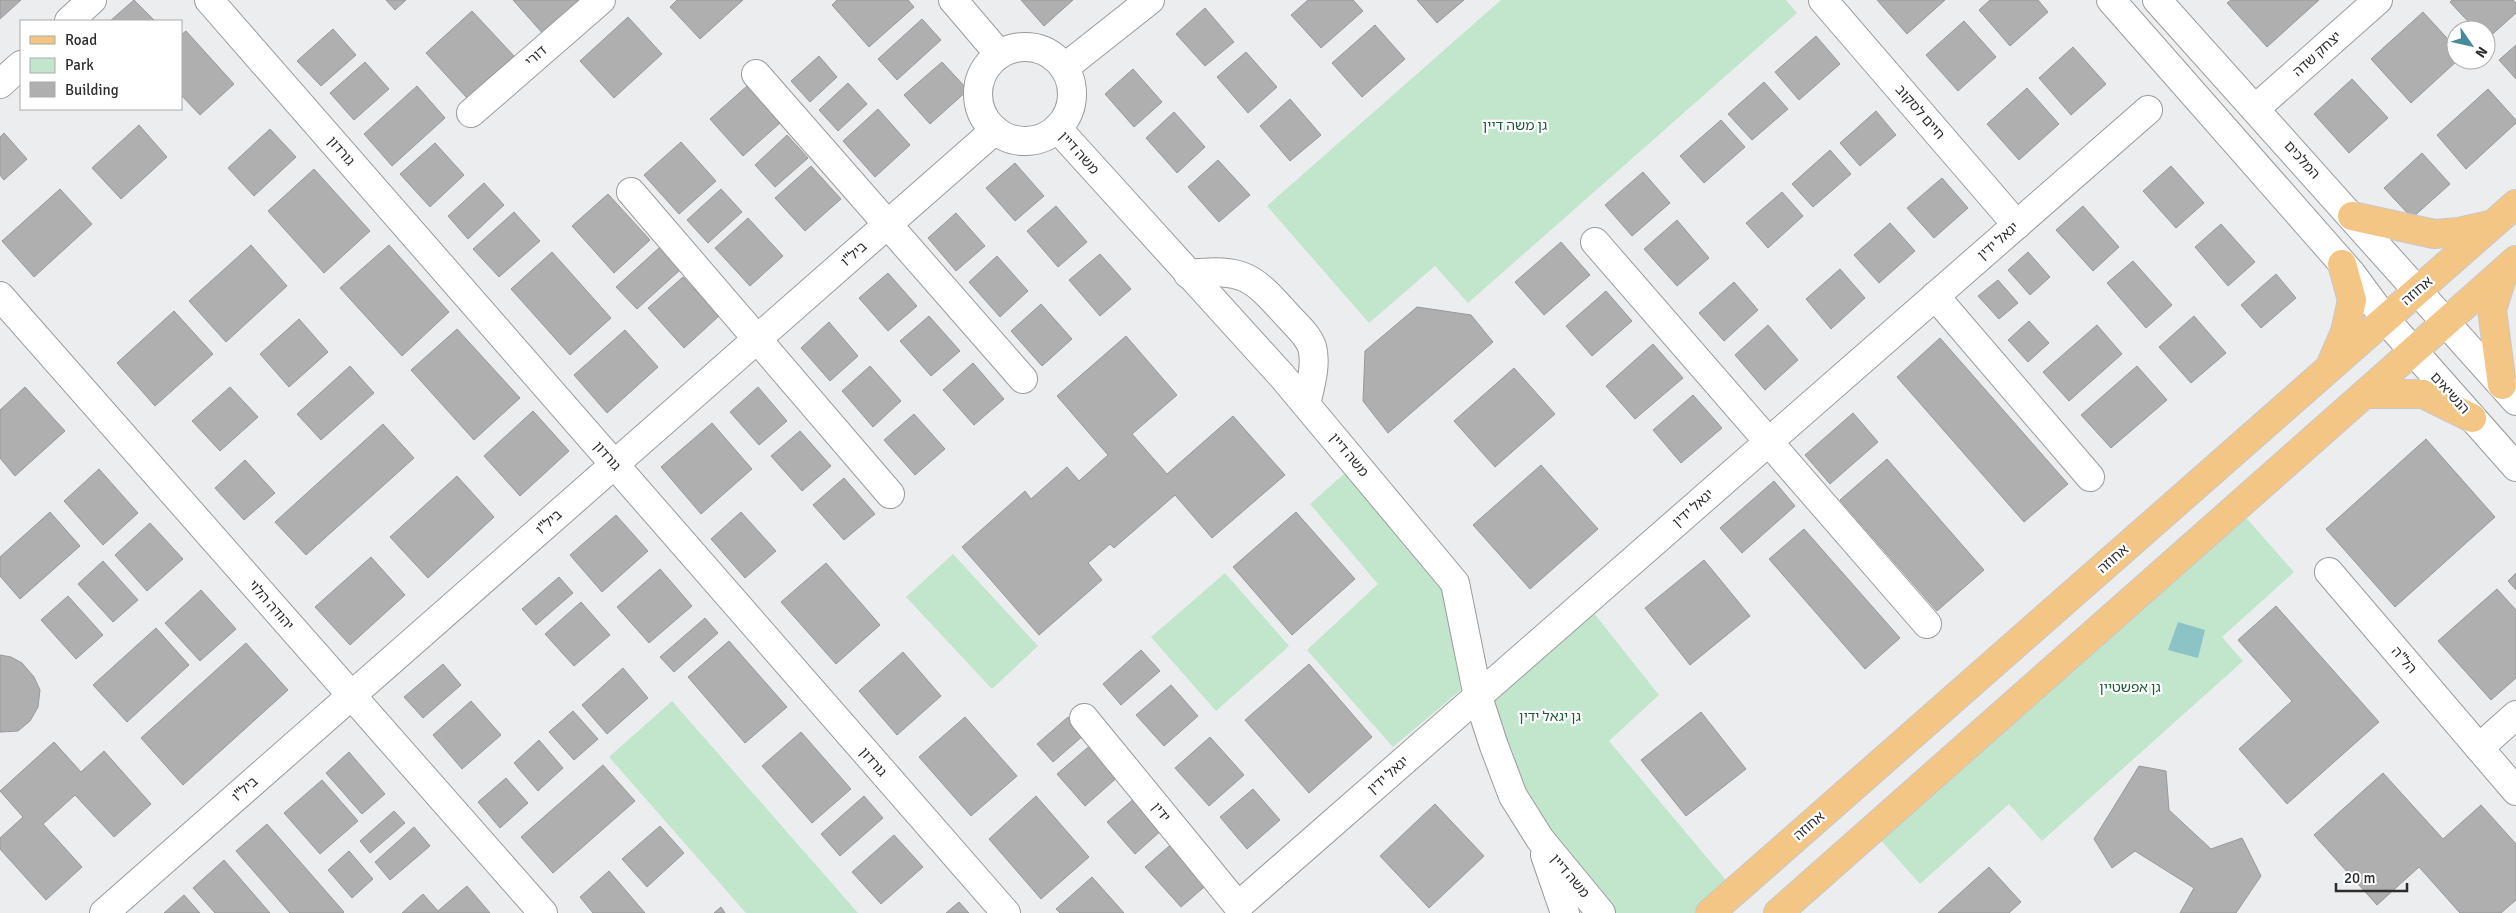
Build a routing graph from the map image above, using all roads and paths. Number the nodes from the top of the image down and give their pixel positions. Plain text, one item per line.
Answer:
1 (92, 0) edge
2 (208, 0) edge
3 (601, 0) edge
4 (954, 0) edge
5 (1150, 0) edge
6 (1823, 0) edge
7 (2111, 0) edge
8 (2157, 0) edge
9 (2378, 0) edge
10 (70, 20) edge
11 (999, 54) junction
12 (20, 66) edge
13 (1064, 68) junction
14 (756, 74) dead end
15 (0, 84) edge
16 (2256, 108) junction
17 (2148, 110) dead end
18 (471, 113) dead end
19 (1057, 128) junction
20 (994, 130) junction
21 (631, 192) dead end
22 (2516, 204) edge
23 (2352, 216) junction
24 (888, 224) junction
25 (2017, 224) junction
26 (2494, 224) junction
27 (1595, 242) dead end
28 (2342, 264) junction
29 (2510, 265) edge
30 (1188, 274) junction
31 (2418, 290) junction
32 (0, 296) edge
33 (1935, 296) junction
34 (2385, 319) junction
35 (2446, 322) junction
36 (757, 339) junction
37 (2413, 351) junction
38 (2329, 368) junction
39 (1023, 379) dead end
40 (2509, 393) edge
41 (2365, 394) junction
42 (1306, 404) junction
43 (2472, 418) junction
44 (1770, 441) junction
45 (614, 465) junction
46 (2516, 468) edge
47 (2090, 477) dead end
48 (890, 494) dead end
49 (2329, 572) dead end
50 (1927, 624) dead end
51 (352, 696) junction
52 (1478, 696) junction
53 (2516, 715) edge
54 (1084, 718) dead end
55 (2480, 748) junction
56 (2516, 791) edge
57 (1540, 839) junction
58 (1238, 906) joint
59 (104, 913) edge
60 (543, 913) edge
61 (1006, 913) edge
62 (1565, 913) edge
63 (1601, 913) edge
64 (1710, 913) edge
65 (1778, 913) edge

1 - 10 street
2 - 45 street, גורדון
3 - 18 street, דורי
4 - 11 street
5 - 13 street
6 - 25 street, חיים לסקוב
7 - 28 street
8 - 16 street, המלכים
9 - 16 street, יצחק שדה
11 - 13 street
11 - 20 street
12 - 15 street
13 - 19 street
14 - 24 street
16 - 23 street, המלכים
17 - 25 street, יגאל ידין
19 - 20 street
19 - 30 street, משה דיין
20 - 24 street, ביל"ו
21 - 36 street
22 - 26 main road, אחוזה
23 - 26 main road
23 - 31 street, המלכים
24 - 36 street, ביל"ו
24 - 39 street
25 - 33 street, יגאל ידין
26 - 31 main road, אחוזה
27 - 44 street
28 - 34 street
28 - 38 main road
29 - 35 main road
29 - 40 main road
30 - 42 street, משה דיין
30 - 42 street
31 - 34 main road, אחוזה
31 - 35 street, המלכים
32 - 51 street, יהודה הלוי
33 - 44 street, יגאל ידין
33 - 47 street
34 - 37 street, הנשיאים
34 - 38 main road, אחוזה
35 - 37 main road
35 - 40 street
36 - 45 street, ביל"ו
36 - 48 street
37 - 41 main road
37 - 43 street, הנשיאים
38 - 64 main road, אחוזה
41 - 43 main road
41 - 65 main road
42 - 52 street, משה דיין
43 - 46 street, הנשיאים
44 - 50 street
44 - 52 street, יגאל ידין
45 - 51 street, ביל"ו
45 - 61 street, גורדון
49 - 55 street, הל"ה
51 - 59 street, ביל"ו
51 - 60 street, יהודה הלוי
52 - 57 street, משה דיין
52 - 58 street, יגאל ידין
53 - 55 street
54 - 58 street, ידין
55 - 56 street, הל"ה
57 - 62 street, משה דיין
57 - 63 street, משה דיין

